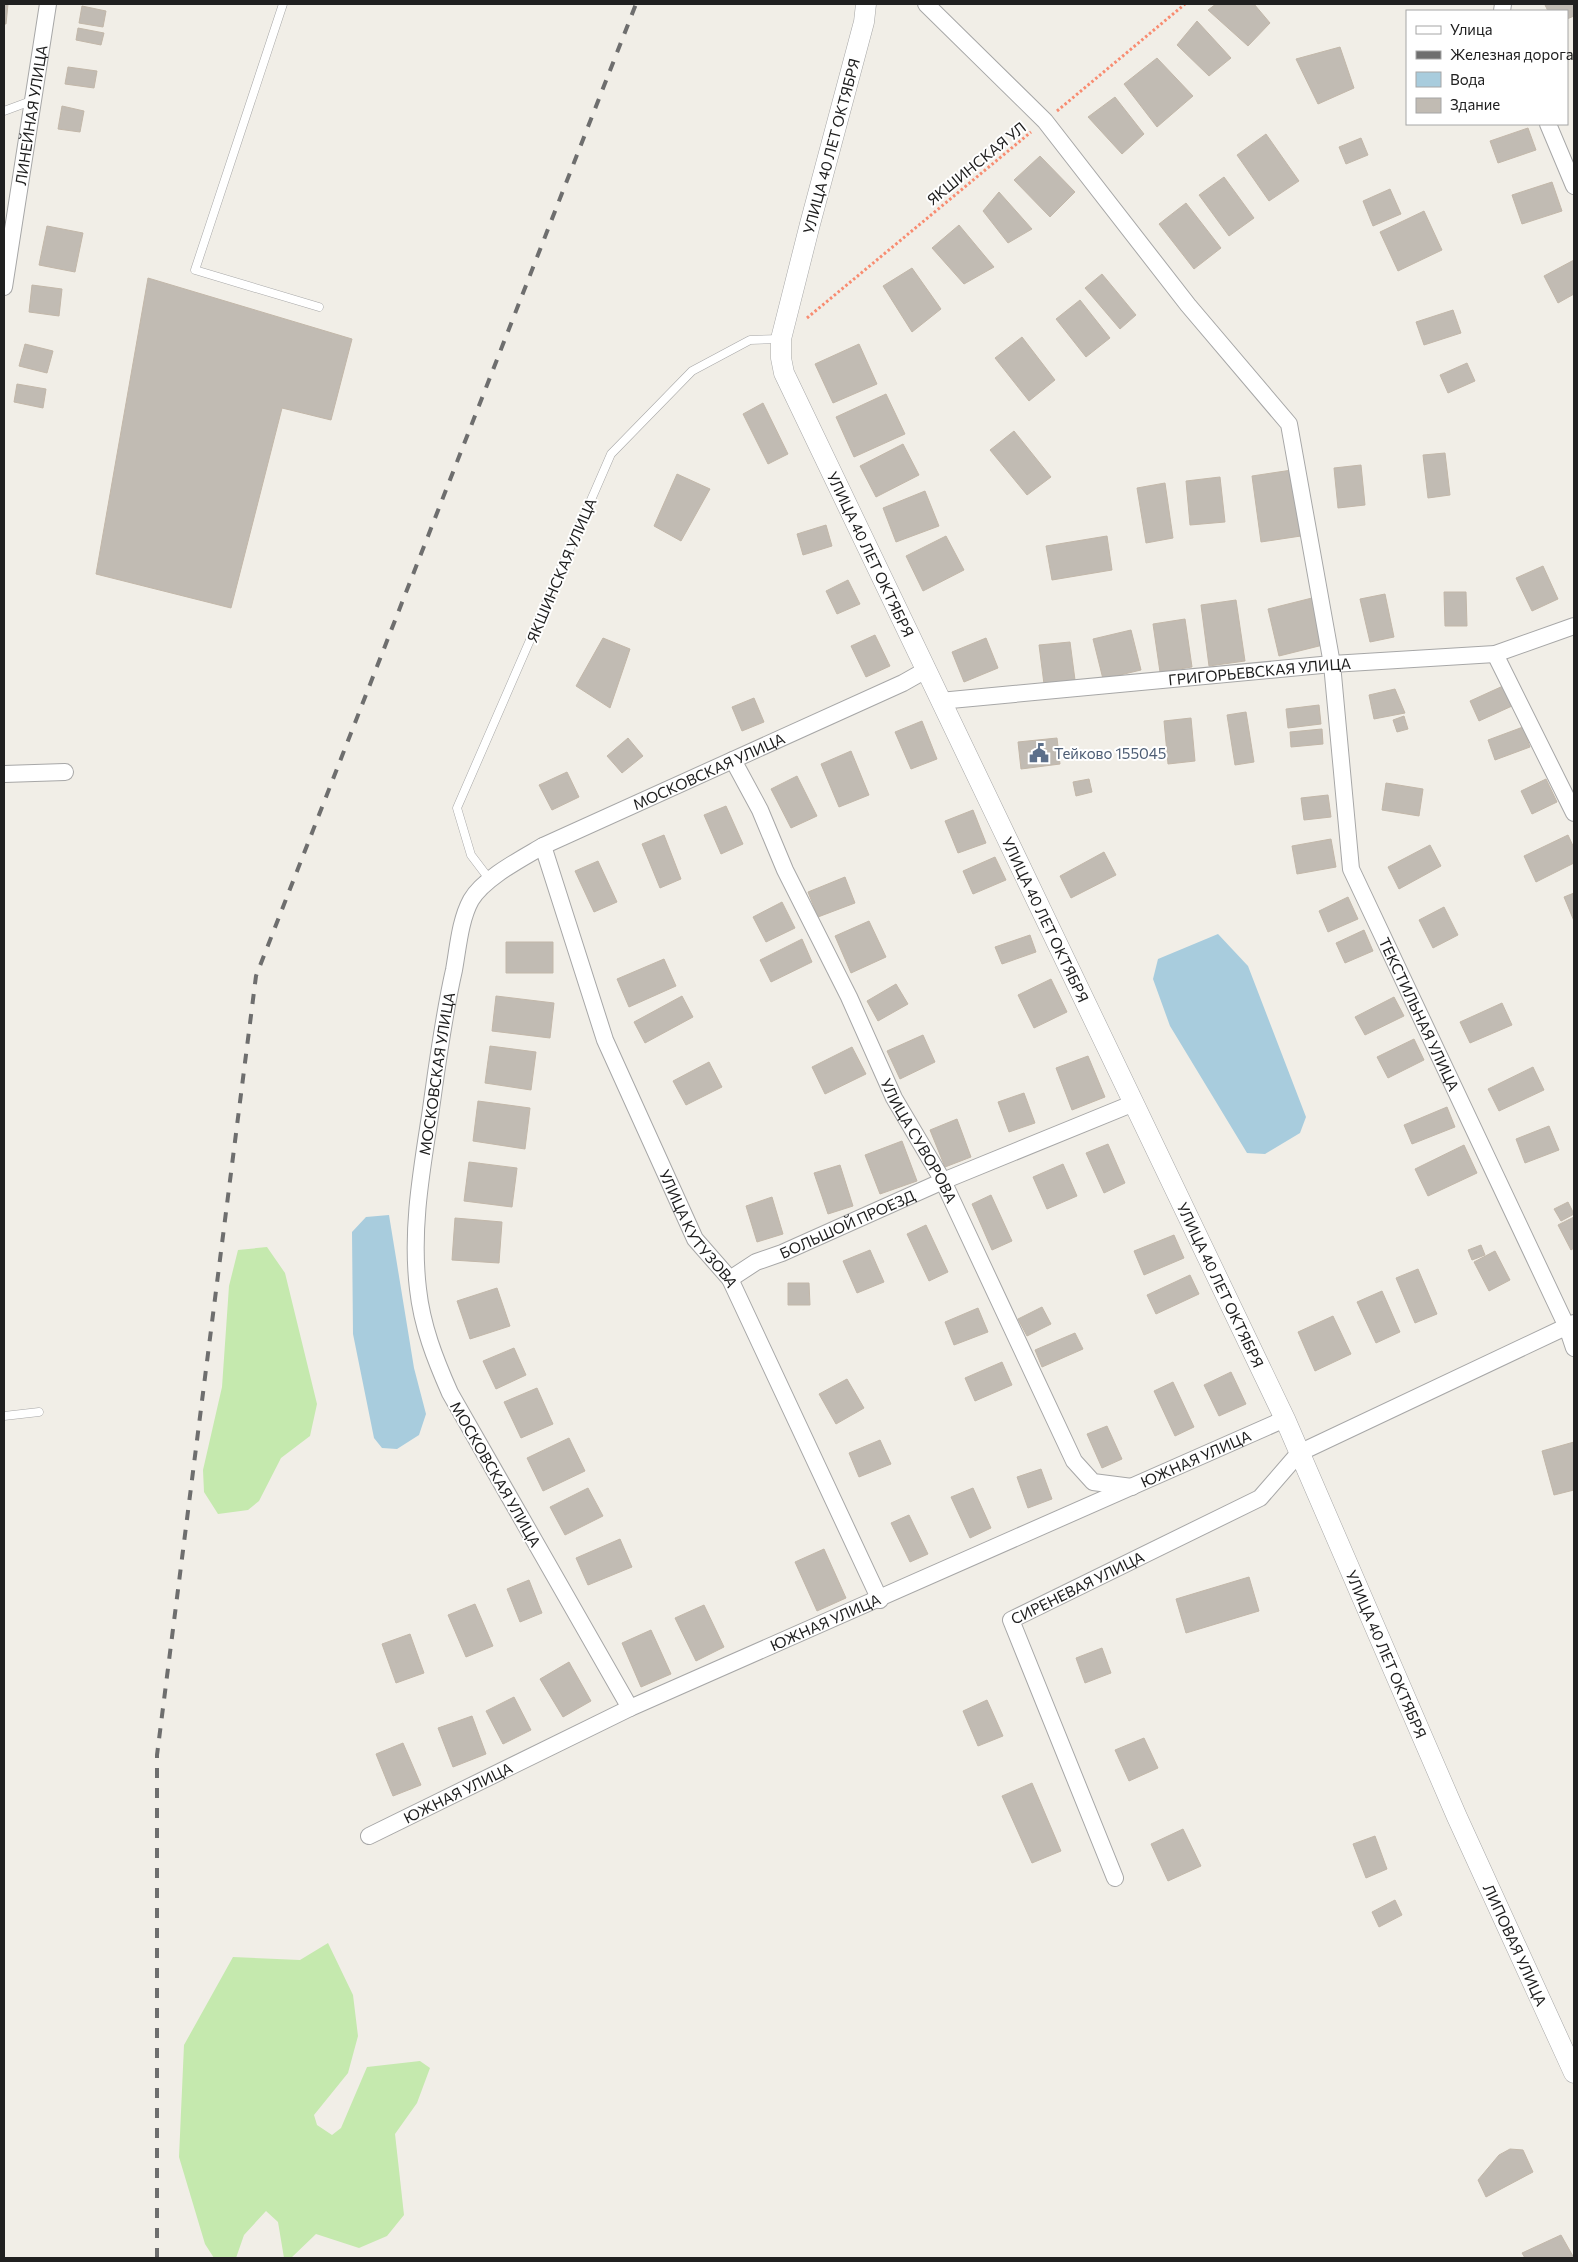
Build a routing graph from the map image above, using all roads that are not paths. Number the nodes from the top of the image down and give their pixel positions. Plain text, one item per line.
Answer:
1 (48, 4) edge
2 (283, 4) edge
3 (866, 4) edge
4 (926, 4) edge
5 (31, 101) junction
6 (4, 111) edge
7 (1548, 125) edge
8 (1574, 186) edge
9 (4, 287) edge
10 (319, 307) dead end
11 (781, 339) junction
12 (1574, 626) edge
13 (1495, 654) junction
14 (1332, 664) junction
15 (926, 670) junction
16 (940, 701) junction
17 (733, 760) junction
18 (65, 772) dead end
19 (4, 774) edge
20 (1574, 813) edge
21 (543, 846) junction
22 (490, 880) junction
23 (1134, 1103) junction
24 (943, 1181) junction
25 (730, 1279) junction
26 (1570, 1325) edge
27 (1574, 1348) edge
28 (39, 1412) dead end
29 (4, 1416) edge
30 (1286, 1419) junction
31 (1299, 1453) junction
32 (1133, 1487) junction
33 (880, 1600) junction
34 (630, 1708) junction
35 (1457, 1817) joint
36 (369, 1836) dead end
37 (1115, 1878) dead end
38 (1574, 2073) edge

1 - 5 street, ЛИНЕЙНАЯ УЛИЦА
2 - 10 lane
3 - 11 street, УЛИЦА 40 ЛЕТ ОКТЯБРЯ
4 - 14 street, ТЕКСТИЛЬНАЯ УЛИЦА
5 - 6 lane
5 - 9 street, ЛИНЕЙНАЯ УЛИЦА
7 - 8 street
11 - 15 street, УЛИЦА 40 ЛЕТ ОКТЯБРЯ
11 - 22 lane, ЯКШИНСКАЯ УЛИЦА
12 - 13 street, ГРИГОРЬЕВСКАЯ УЛИЦА
13 - 14 street, ГРИГОРЬЕВСКАЯ УЛИЦА
13 - 20 street
14 - 16 street, ГРИГОРЬЕВСКАЯ УЛИЦА
14 - 26 street, ТЕКСТИЛЬНАЯ УЛИЦА
15 - 16 street, УЛИЦА 40 ЛЕТ ОКТЯБРЯ
15 - 17 street, МОСКОВСКАЯ УЛИЦА
16 - 23 street, УЛИЦА 40 ЛЕТ ОКТЯБРЯ
17 - 21 street, МОСКОВСКАЯ УЛИЦА
17 - 24 street, УЛИЦА СУВОРОВА
18 - 19 street
21 - 22 street, МОСКОВСКАЯ УЛИЦА
21 - 25 street, УЛИЦА КУТУЗОВА
22 - 34 street, МОСКОВСКАЯ УЛИЦА
23 - 24 street, БОЛЬШОЙ ПРОЕЗД
23 - 30 street, УЛИЦА 40 ЛЕТ ОКТЯБРЯ
24 - 25 street, БОЛЬШОЙ ПРОЕЗД
24 - 32 street, УЛИЦА СУВОРОВА
25 - 33 street, УЛИЦА КУТУЗОВА
26 - 27 street, ТЕКСТИЛЬНАЯ УЛИЦА
26 - 31 street
28 - 29 lane
30 - 31 street, УЛИЦА 40 ЛЕТ ОКТЯБРЯ
30 - 32 street, ЮЖНАЯ УЛИЦА
31 - 35 street, УЛИЦА 40 ЛЕТ ОКТЯБРЯ
31 - 37 street, СИРЕНЕВАЯ УЛИЦА
32 - 33 street, ЮЖНАЯ УЛИЦА
33 - 34 street, ЮЖНАЯ УЛИЦА
34 - 36 street, ЮЖНАЯ УЛИЦА
35 - 38 street, ЛИПОВАЯ УЛИЦА

